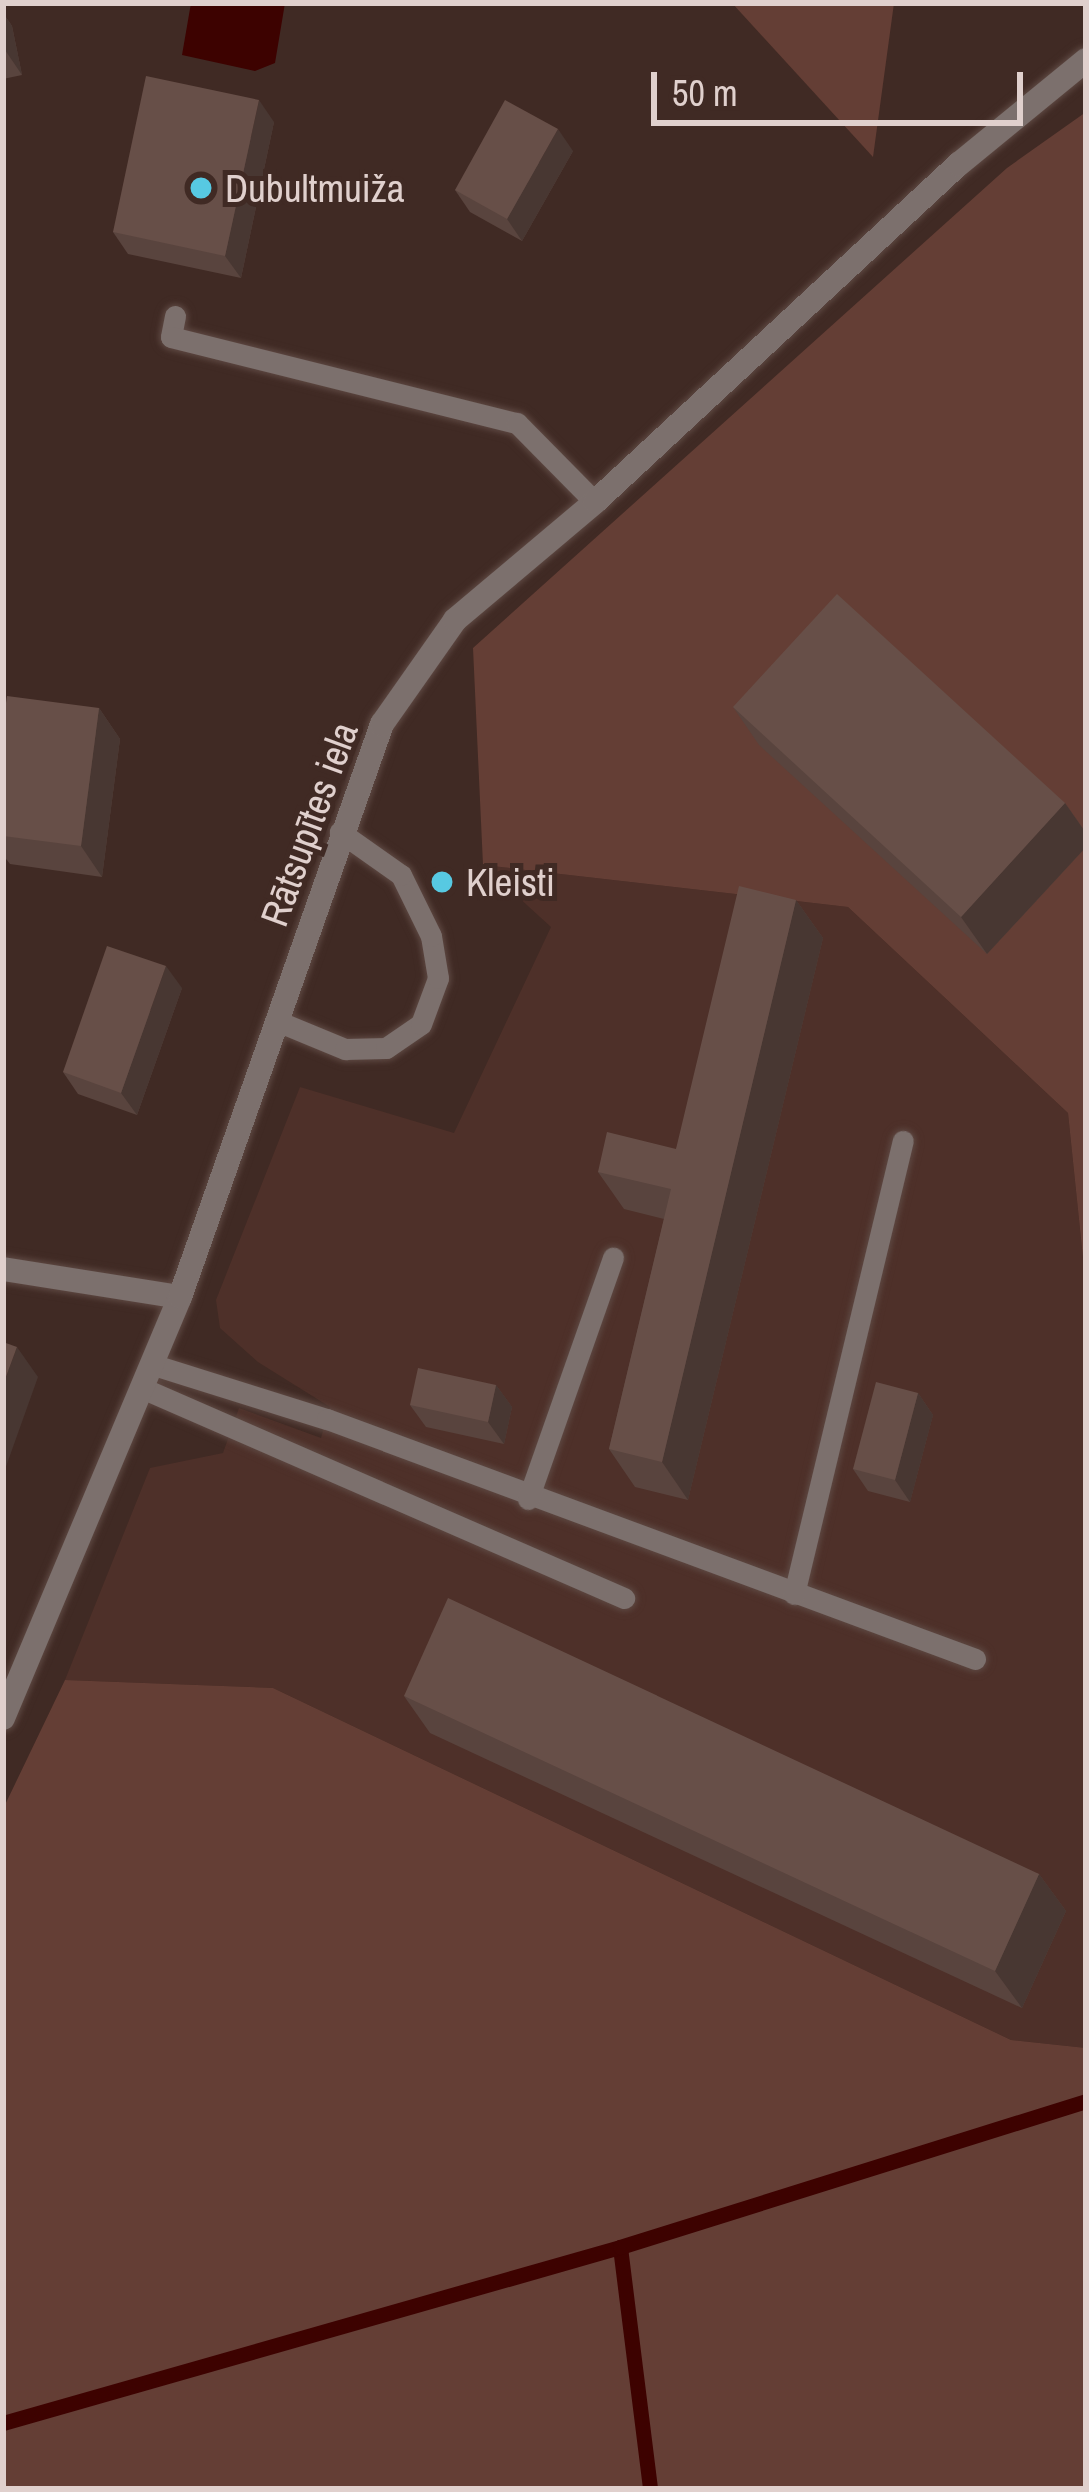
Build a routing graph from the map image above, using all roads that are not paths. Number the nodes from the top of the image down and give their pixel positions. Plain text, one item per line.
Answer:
1 (1086, 60) edge
2 (175, 316) dead end
3 (596, 502) junction
4 (340, 832) junction
5 (277, 1021) junction
6 (903, 1142) dead end
7 (613, 1258) dead end
8 (3, 1269) edge
9 (180, 1298) junction
10 (147, 1376) junction
11 (528, 1499) junction
12 (794, 1594) junction
13 (624, 1598) dead end
14 (976, 1659) dead end
15 (3, 1718) edge

1 - 3 street, Rātsupītes iela
2 - 3 lane
3 - 4 street, Rātsupītes iela
4 - 5 street, Rātsupītes iela
4 - 5 lane
5 - 9 street, Rātsupītes iela
6 - 12 lane
7 - 11 lane
8 - 9 street
9 - 10 street, Rātsupītes iela
10 - 11 lane
10 - 13 lane
10 - 15 street, Rātsupītes iela
11 - 12 lane
12 - 14 lane

